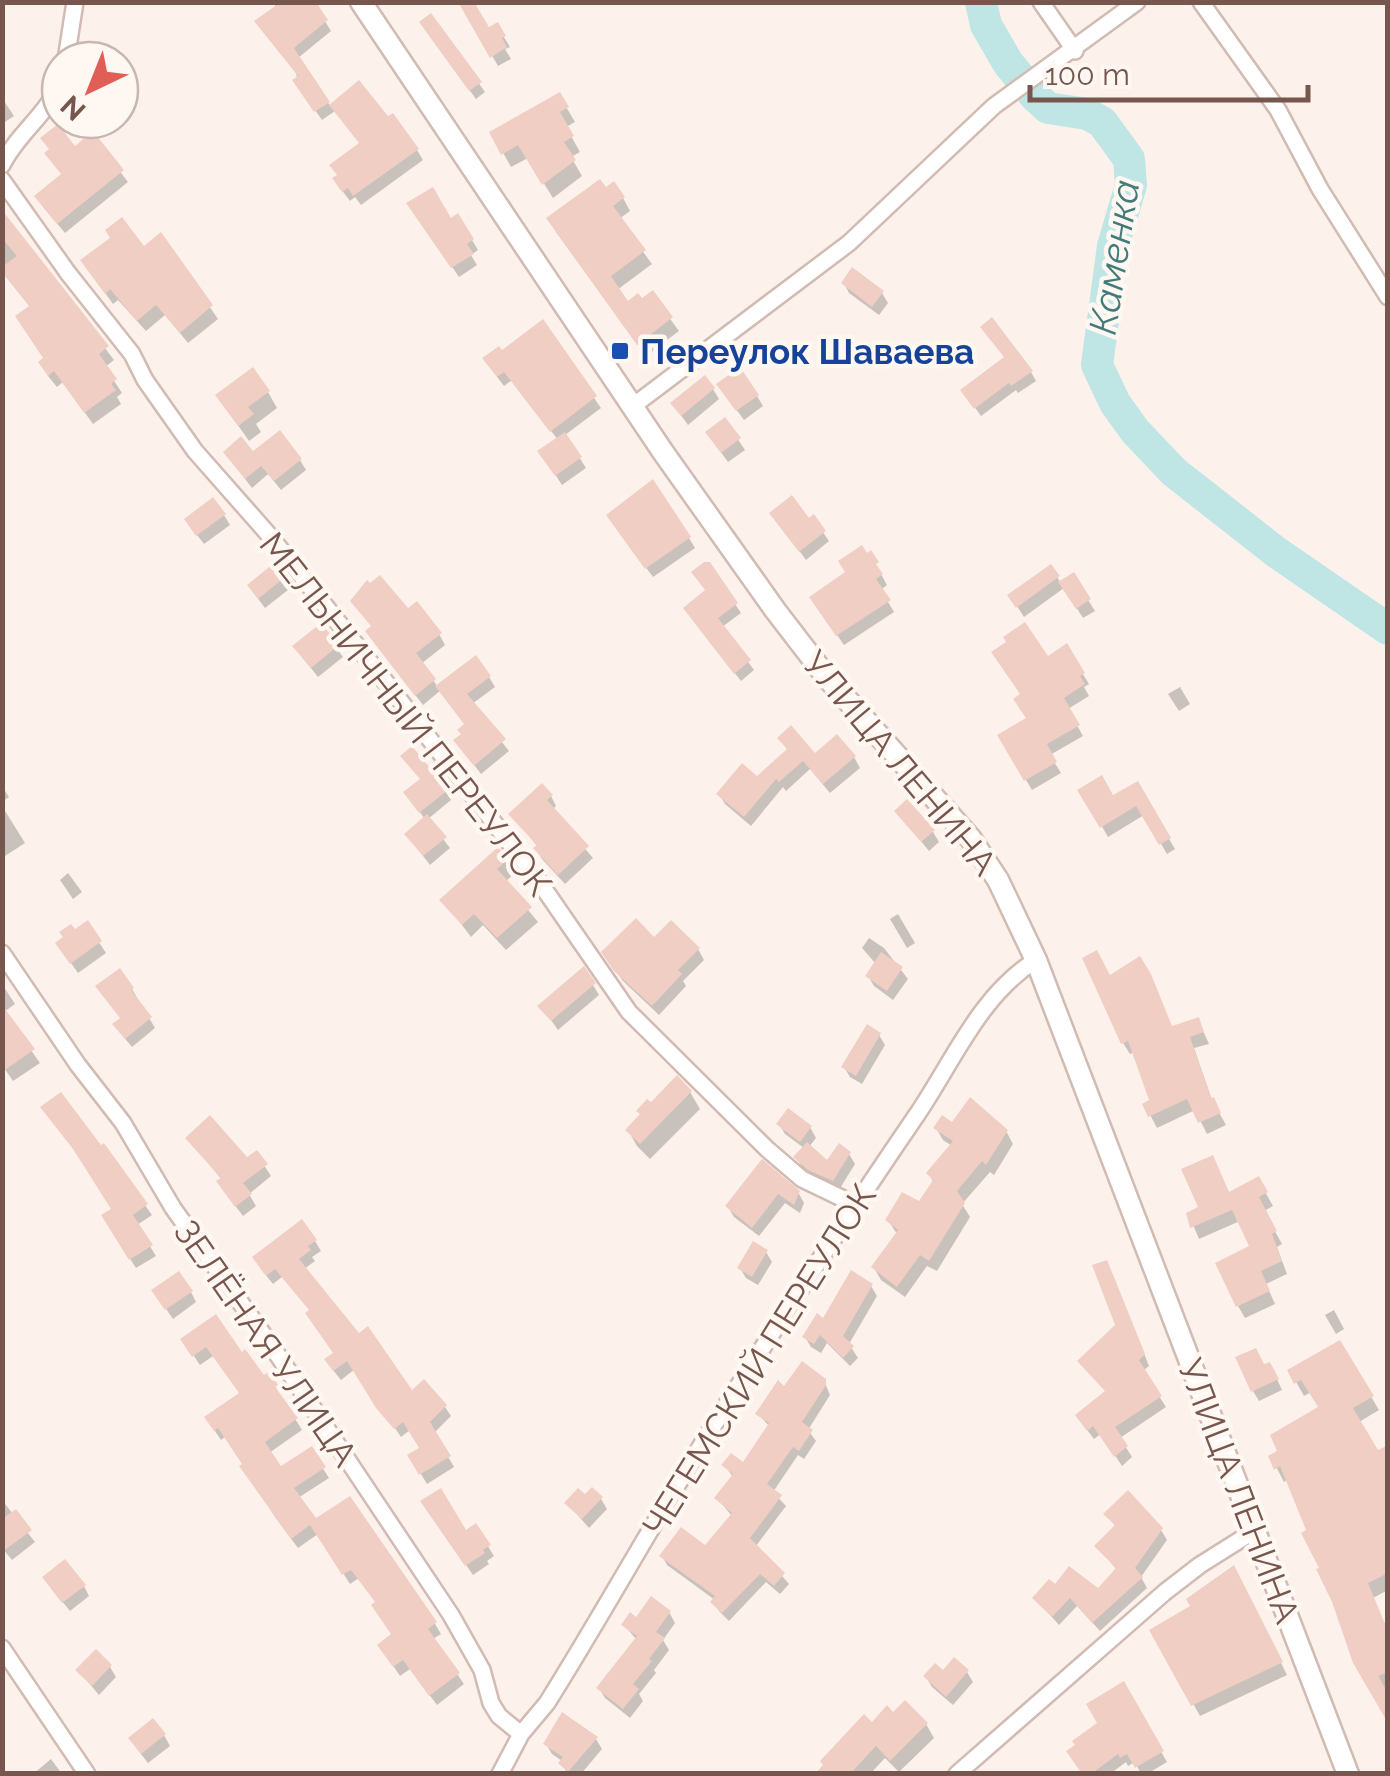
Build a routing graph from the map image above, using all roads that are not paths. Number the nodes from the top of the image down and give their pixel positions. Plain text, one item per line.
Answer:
1 (75, 2) edge
2 (360, 2) edge
3 (1041, 2) edge
4 (1137, 2) edge
5 (1201, 2) edge
6 (69, 40) edge
7 (1075, 51) junction
8 (40, 116) edge
9 (2, 164) edge
10 (2, 180) edge
11 (1388, 297) edge
12 (633, 406) junction
13 (2, 953) edge
14 (1036, 960) junction
15 (854, 1204) junction
16 (1254, 1531) junction
17 (2, 1648) edge
18 (521, 1734) junction
19 (86, 1774) edge
20 (500, 1774) edge
21 (957, 1774) edge
22 (1348, 1774) edge

1 - 6 street
2 - 12 street, УЛИЦА ЛЕНИНА
3 - 7 street
4 - 7 street
5 - 11 street
7 - 12 street
8 - 9 street
10 - 15 street, МЕЛЬНИЧНЫЙ ПЕРЕУЛОК
12 - 14 street, УЛИЦА ЛЕНИНА
13 - 18 street, ЗЕЛЁНАЯ УЛИЦА
14 - 15 street, ЧЕГЕМСКИЙ ПЕРЕУЛОК
14 - 16 street, УЛИЦА ЛЕНИНА
15 - 18 street, ЧЕГЕМСКИЙ ПЕРЕУЛОК
16 - 21 street
16 - 22 street, УЛИЦА ЛЕНИНА
17 - 19 street
18 - 20 street, ЧЕГЕМСКИЙ ПЕРЕУЛОК

